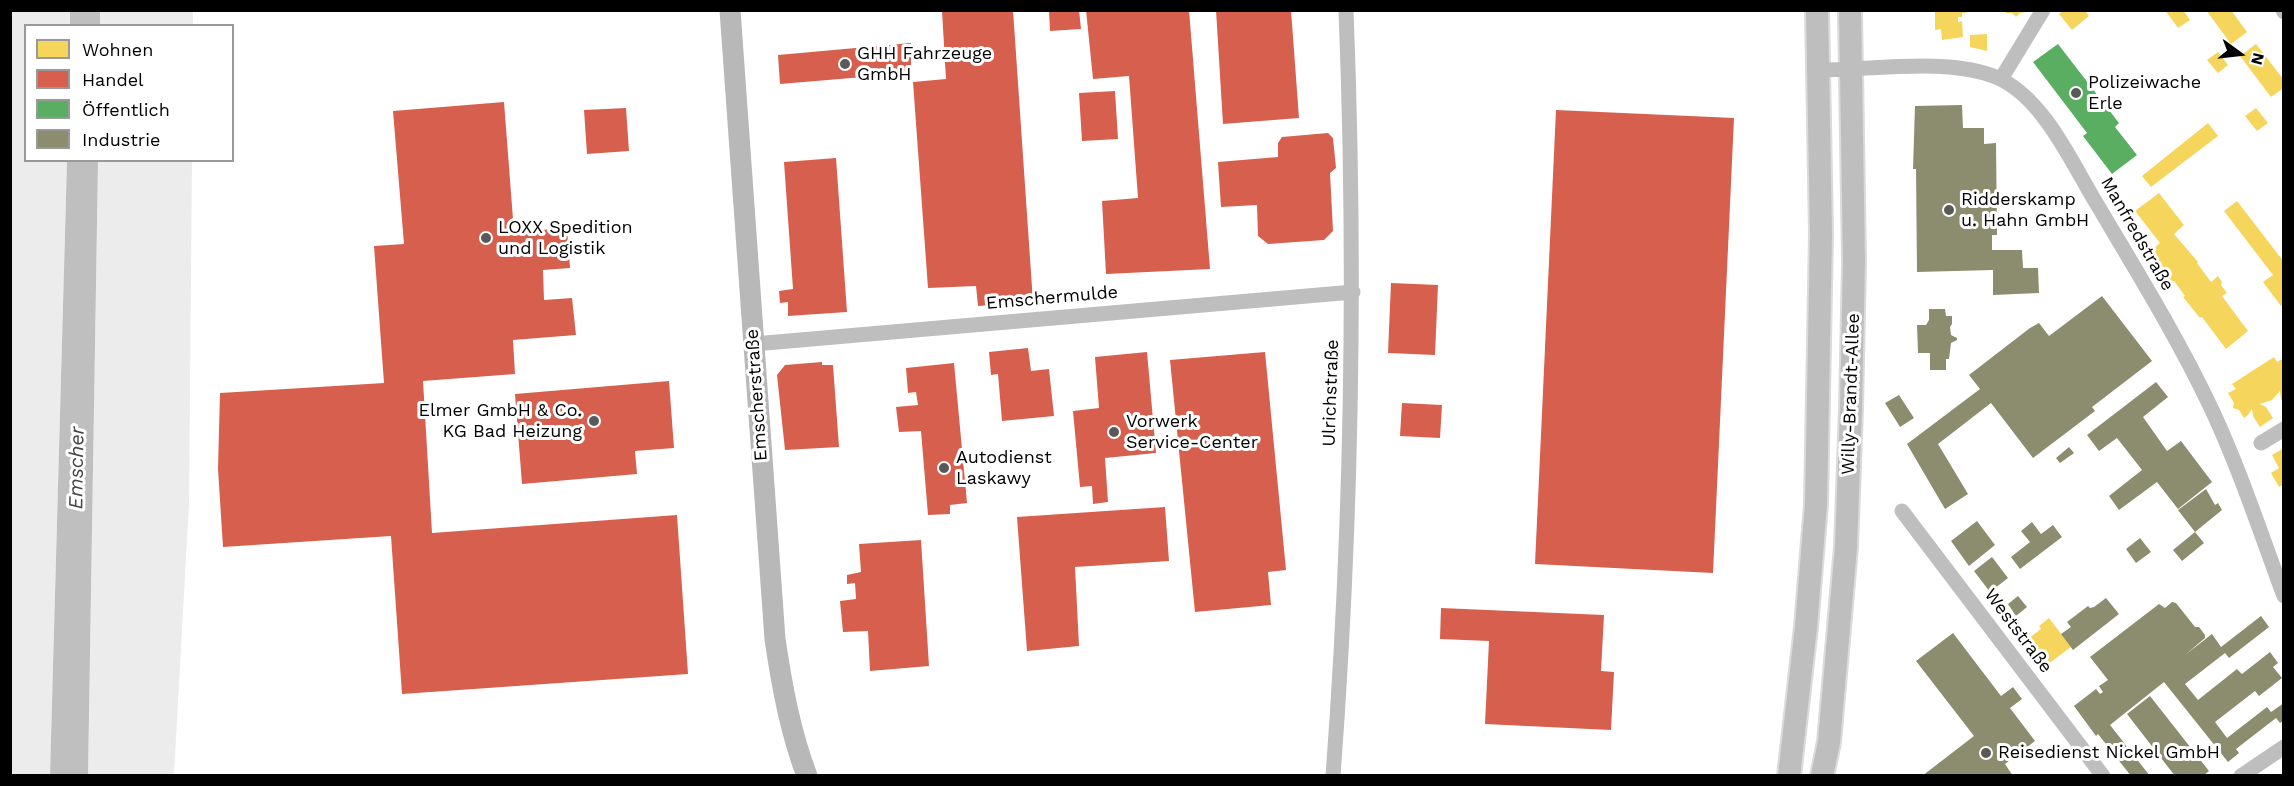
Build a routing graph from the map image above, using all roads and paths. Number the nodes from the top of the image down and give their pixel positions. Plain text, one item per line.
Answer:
1 (730, 10) edge
2 (1346, 10) edge
3 (1817, 10) edge
4 (1850, 10) edge
5 (2043, 10) edge
6 (1819, 70) junction
7 (1852, 70) junction
8 (2001, 79) junction
9 (1353, 292) junction
10 (754, 344) junction
11 (2283, 429) edge
12 (2261, 442) dead end
13 (1902, 511) dead end
14 (2283, 596) edge
15 (2283, 747) edge
16 (807, 776) edge
17 (1333, 776) edge
18 (1789, 776) edge
19 (1822, 776) edge
20 (2103, 776) edge
21 (2241, 776) edge

1 - 10 street, Emscherstraße
2 - 9 street, Ulrichstraße
3 - 6 main road, Willy-Brandt-Allee
4 - 7 main road, Willy-Brandt-Allee
5 - 8 street
6 - 7 street, Manfredstraße
6 - 18 main road, Willy-Brandt-Allee
7 - 8 street, Manfredstraße
7 - 19 main road, Willy-Brandt-Allee
8 - 14 street, Manfredstraße
9 - 10 street, Emschermulde
9 - 17 street, Ulrichstraße
10 - 16 street, Emscherstraße
11 - 12 street
13 - 20 street, Weststraße
15 - 21 street

